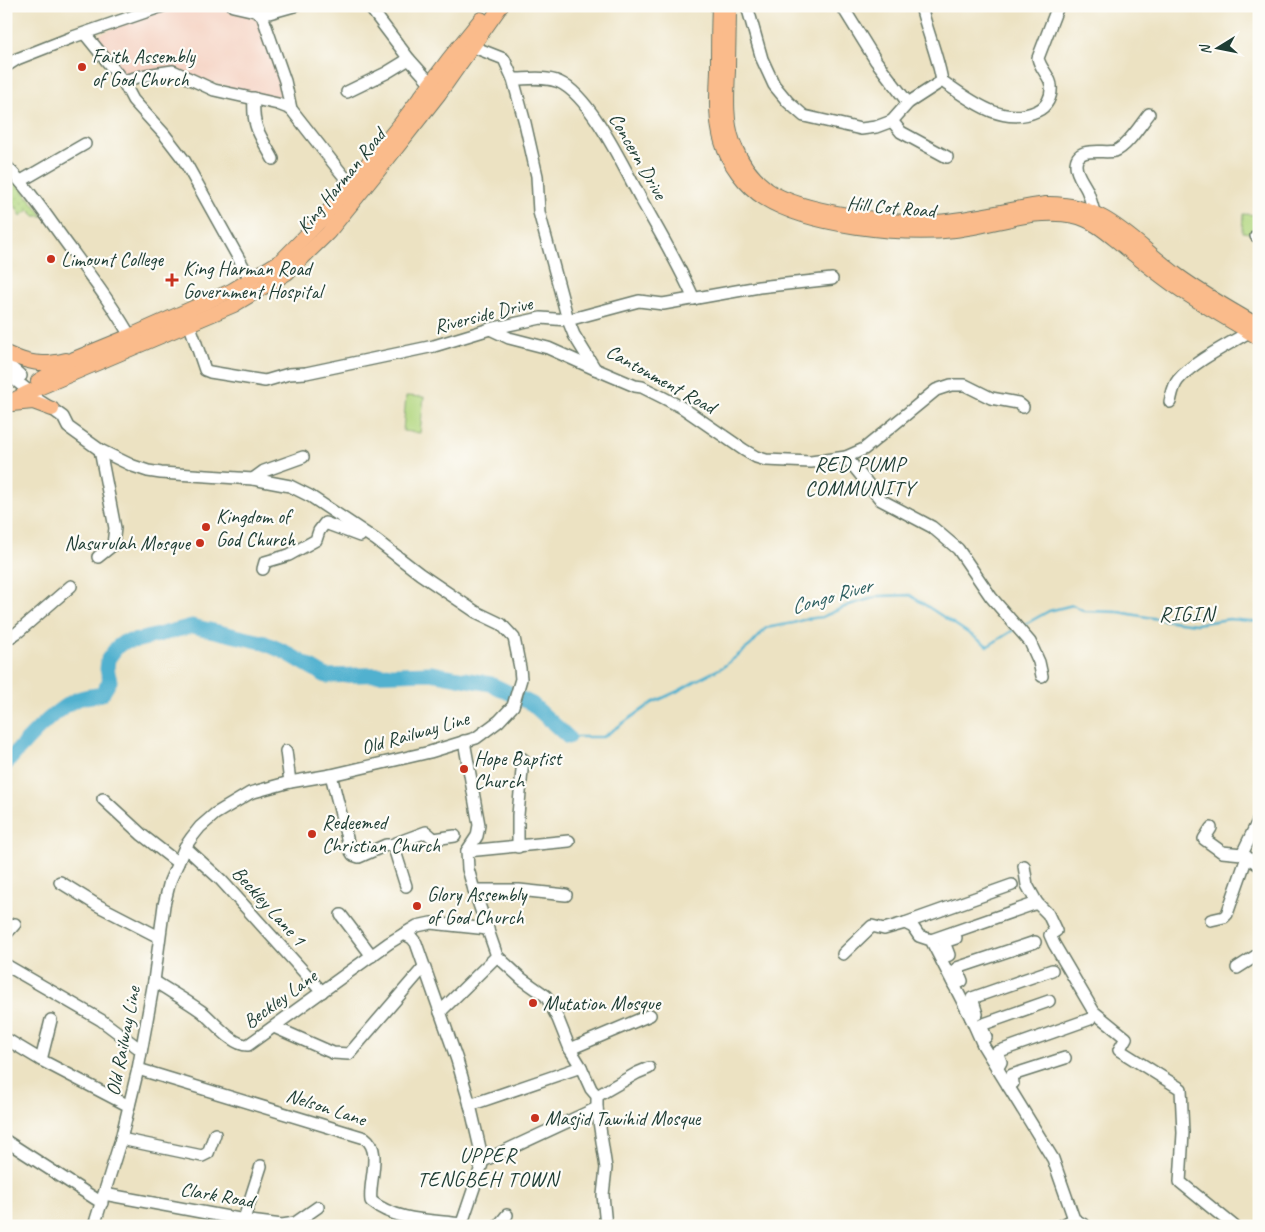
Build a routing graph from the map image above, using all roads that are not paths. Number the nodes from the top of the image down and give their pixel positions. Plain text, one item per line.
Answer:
1 (163, 6) edge
2 (233, 6) edge
3 (294, 6) edge
4 (368, 6) edge
5 (719, 6) edge
6 (729, 6) edge
7 (747, 6) edge
8 (842, 6) edge
9 (921, 6) edge
10 (1058, 6) edge
11 (497, 7) edge
12 (262, 15) junction
13 (86, 34) junction
14 (467, 44) junction
15 (409, 59) junction
16 (6, 66) edge
17 (514, 79) junction
18 (123, 81) junction
19 (942, 81) junction
20 (435, 88) junction
21 (347, 92) dead end
22 (254, 98) junction
23 (908, 103) junction
24 (292, 110) junction
25 (1149, 114) dead end
26 (892, 121) junction
27 (86, 144) dead end
28 (947, 157) dead end
29 (273, 159) dead end
30 (6, 166) edge
31 (21, 181) junction
32 (355, 189) junction
33 (1094, 212) junction
34 (832, 279) dead end
35 (254, 286) junction
36 (694, 299) junction
37 (188, 318) junction
38 (568, 320) junction
39 (490, 329) junction
40 (1256, 332) edge
41 (134, 342) junction
42 (6, 353) edge
43 (74, 359) junction
44 (6, 363) edge
45 (595, 369) junction
46 (6, 373) edge
47 (74, 374) junction
48 (30, 389) junction
49 (6, 394) edge
50 (1170, 402) dead end
51 (6, 405) edge
52 (1023, 407) dead end
53 (54, 408) junction
54 (100, 450) junction
55 (303, 457) dead end
56 (846, 457) junction
57 (253, 479) junction
58 (376, 540) junction
59 (98, 557) dead end
60 (263, 569) dead end
61 (71, 586) dead end
62 (6, 640) edge
63 (1042, 676) dead end
64 (464, 741) junction
65 (286, 751) dead end
66 (523, 759) dead end
67 (331, 775) junction
68 (290, 782) junction
69 (103, 799) dead end
70 (1259, 818) edge
71 (1211, 828) dead end
72 (455, 836) dead end
73 (569, 841) dead end
74 (391, 845) junction
75 (185, 847) junction
76 (518, 847) junction
77 (467, 851) junction
78 (1245, 856) junction
79 (178, 863) junction
80 (1259, 865) edge
81 (1024, 866) dead end
82 (60, 882) dead end
83 (1012, 885) dead end
84 (406, 886) dead end
85 (474, 890) junction
86 (566, 895) dead end
87 (1037, 903) junction
88 (1023, 914) dead end
89 (341, 915) dead end
90 (1211, 920) dead end
91 (905, 923) junction
92 (15, 924) dead end
93 (488, 929) junction
94 (6, 934) edge
95 (404, 934) junction
96 (159, 937) junction
97 (931, 940) junction
98 (1035, 942) dead end
99 (843, 954) dead end
100 (1259, 954) edge
101 (372, 956) junction
102 (497, 956) junction
103 (941, 958) junction
104 (6, 965) edge
105 (423, 968) junction
106 (1237, 968) dead end
107 (1052, 970) dead end
108 (154, 980) junction
109 (954, 985) junction
110 (322, 992) junction
111 (1049, 1001) dead end
112 (440, 1012) junction
113 (650, 1015) dead end
114 (971, 1018) junction
115 (1090, 1019) dead end
116 (51, 1020) dead end
117 (274, 1027) junction
118 (6, 1039) edge
119 (983, 1045) junction
120 (570, 1049) junction
121 (141, 1050) junction
122 (1065, 1058) dead end
123 (41, 1060) junction
124 (581, 1067) junction
125 (649, 1068) dead end
126 (138, 1069) junction
127 (997, 1069) junction
128 (1008, 1086) junction
129 (597, 1102) junction
130 (470, 1105) junction
131 (129, 1106) junction
132 (215, 1134) dead end
133 (121, 1140) junction
134 (6, 1141) edge
135 (483, 1161) junction
136 (261, 1166) dead end
137 (103, 1198) junction
138 (318, 1207) dead end
139 (507, 1215) dead end
140 (244, 1219) junction
141 (1074, 1219) junction
142 (400, 1221) edge
143 (462, 1225) edge
144 (94, 1226) edge
145 (498, 1226) edge
146 (606, 1226) edge
147 (1061, 1226) edge
148 (1086, 1226) edge
149 (1234, 1226) edge

1 - 13 street
2 - 12 street
3 - 12 street
4 - 15 street
5 - 40 main road, Hill Cot Road
6 - 33 main road, Hill Cot Road
7 - 26 street
8 - 23 street
9 - 19 street
10 - 19 street
11 - 14 main road, King Harman Road
12 - 24 street
13 - 16 street
13 - 18 street
14 - 17 street, Cantonment Road
14 - 20 main road, King Harman Road
15 - 20 street
15 - 21 street
17 - 36 street, Concern Drive
17 - 38 street, Cantonment Road
18 - 22 street
18 - 35 street
19 - 23 street
20 - 32 main road, King Harman Road
22 - 24 street
22 - 29 street
23 - 26 street
24 - 32 street
25 - 33 street
26 - 28 street
27 - 31 street
30 - 31 street
31 - 41 street
32 - 35 main road, King Harman Road
33 - 40 main road, Hill Cot Road
34 - 36 street, Riverside Drive
35 - 37 main road, King Harman Road
36 - 38 street, Riverside Drive
37 - 39 street, Riverside Drive
37 - 41 main road, King Harman Road
38 - 39 street, Riverside Drive
38 - 45 street, Cantonment Road
39 - 45 street
40 - 50 street
41 - 43 main road, King Harman Road
41 - 47 main road, King Harman Road
42 - 43 main road
43 - 48 main road, King Harman Road
44 - 48 street, Old Railway Line
45 - 56 street, Cantonment Road
46 - 48 street, Old Railway Line
47 - 48 main road, King Harman Road
47 - 53 main road
48 - 49 main road, King Harman Road
48 - 51 main road, King Harman Road
48 - 53 street, Old Railway Line
51 - 53 main road
52 - 56 street, Cantonment Road
53 - 54 street, Old Railway Line
54 - 57 street, Old Railway Line
54 - 59 street
55 - 57 street
56 - 63 street
57 - 58 street, Old Railway Line
58 - 60 street
58 - 64 street, Old Railway Line
61 - 62 street
64 - 67 street, Old Railway Line
64 - 77 street
65 - 68 street
66 - 76 street
67 - 68 street, Old Railway Line
67 - 74 street
68 - 75 street, Old Railway Line
69 - 79 street
70 - 78 street
71 - 78 street
72 - 74 street
73 - 76 street
74 - 84 street
75 - 79 street, Old Railway Line
75 - 110 street, Beckley Lane 1
76 - 77 street
77 - 85 street
78 - 80 street
78 - 90 street
79 - 96 street, Old Railway Line
81 - 87 street
82 - 96 street
83 - 91 street
85 - 86 street
85 - 93 street
87 - 97 street
87 - 149 street
88 - 103 street
89 - 101 street
91 - 97 street
91 - 99 street
92 - 94 street
93 - 95 street, Beckley Lane
93 - 102 street
95 - 101 street, Beckley Lane
95 - 105 street
96 - 108 street, Old Railway Line
97 - 103 street
98 - 109 street
100 - 106 street
101 - 110 street, Beckley Lane
102 - 112 street
102 - 120 street
103 - 109 street
104 - 121 street
105 - 112 street
105 - 117 street
107 - 114 street
108 - 117 street, Beckley Lane
108 - 121 street, Old Railway Line
109 - 114 street
110 - 117 street, Beckley Lane
111 - 119 street
112 - 130 street
113 - 120 street
114 - 119 street
115 - 127 street
116 - 123 street
118 - 123 street
119 - 127 street
120 - 124 street
121 - 126 street, Old Railway Line
122 - 128 street
123 - 131 street
124 - 129 street
124 - 130 street
125 - 129 street
126 - 131 street, Old Railway Line
126 - 142 street, Nelson Lane
127 - 128 street
128 - 141 street
129 - 135 street
129 - 146 street
130 - 135 street
131 - 133 street, Old Railway Line
132 - 133 street
133 - 137 street, Old Railway Line
134 - 137 street
135 - 143 street, Nelson Lane
136 - 140 street
137 - 140 street, Clark Road
137 - 144 street, Old Railway Line
138 - 140 street, Clark Road
139 - 145 street
141 - 147 street
141 - 148 street
142 - 143 street, Nelson Lane

